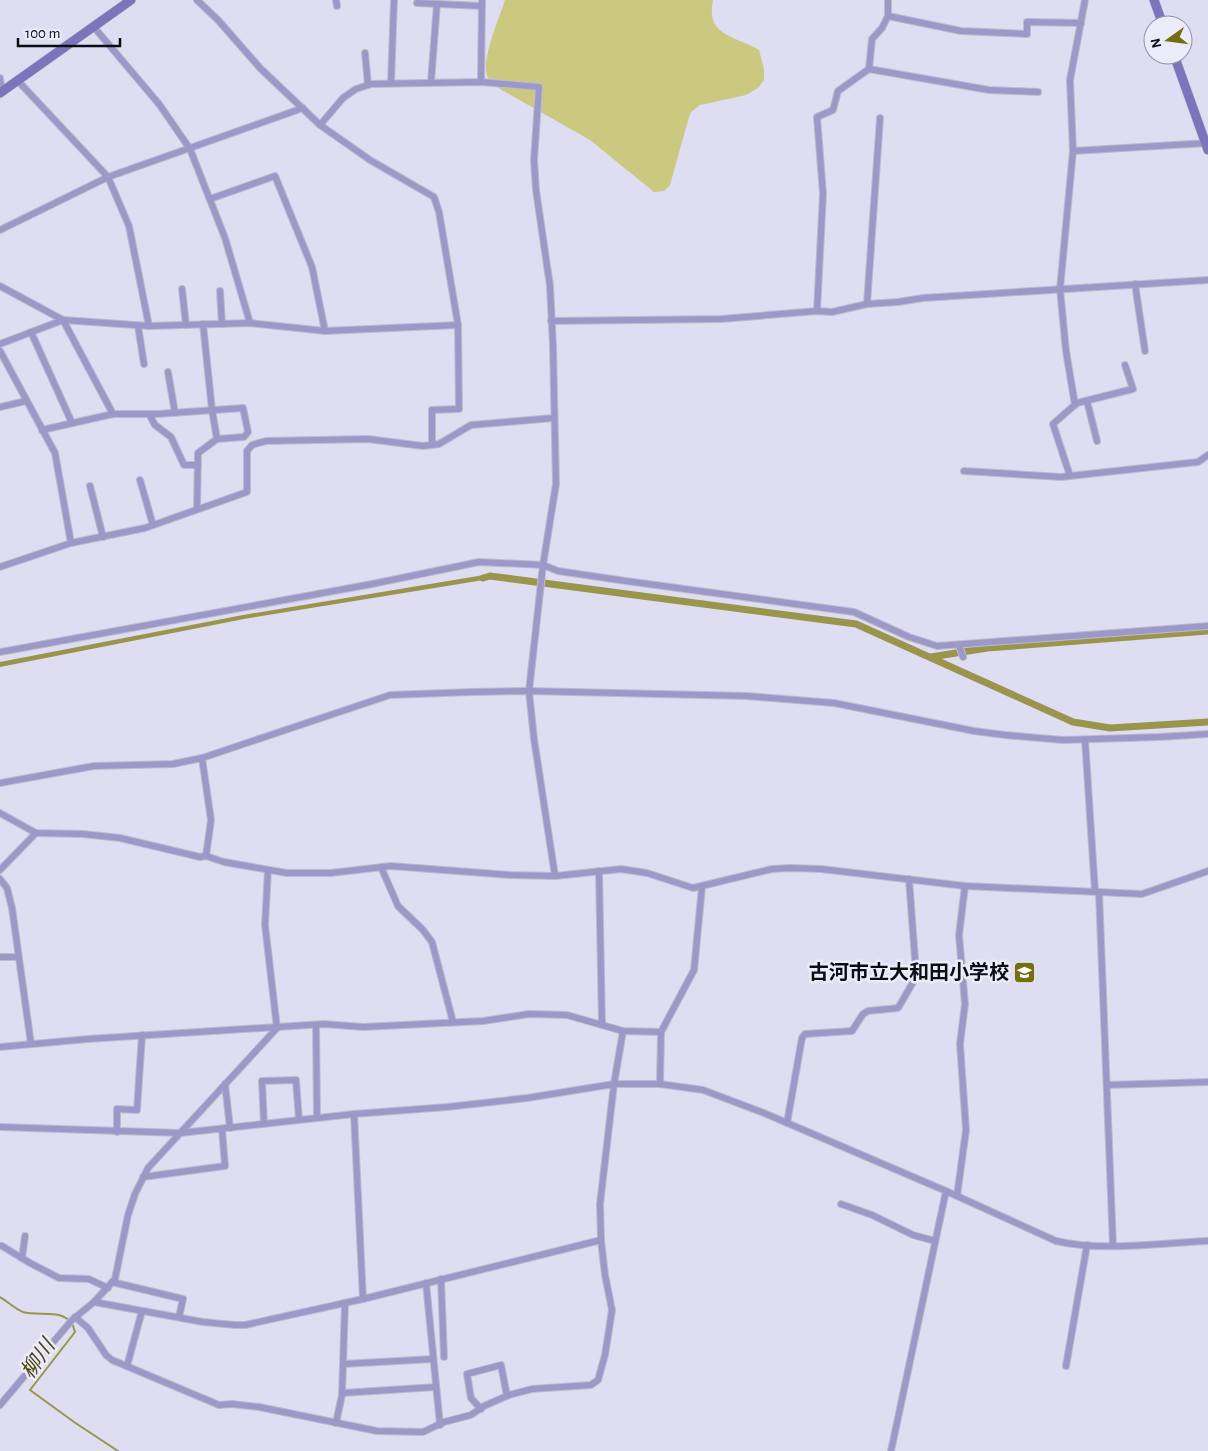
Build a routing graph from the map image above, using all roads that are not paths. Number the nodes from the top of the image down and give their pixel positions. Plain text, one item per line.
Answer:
1 (131, 0) edge
2 (197, 0) edge
3 (394, 0) edge
4 (888, 0) edge
5 (1085, 0) edge
6 (1154, 0) edge
7 (417, 3) dead end
8 (482, 3) edge
9 (437, 4) junction
10 (1159, 15) edge
11 (888, 16) junction
12 (1081, 23) junction
13 (93, 26) junction
14 (365, 53) dead end
15 (1178, 65) edge
16 (869, 69) junction
17 (0, 78) edge
18 (18, 80) junction
19 (431, 82) junction
20 (481, 82) junction
21 (391, 83) junction
22 (368, 85) junction
23 (1, 92) edge
24 (1038, 92) dead end
25 (303, 108) junction
26 (880, 118) dead end
27 (320, 125) junction
28 (1207, 145) edge
29 (190, 149) junction
30 (1073, 152) junction
31 (108, 177) junction
32 (210, 199) junction
33 (0, 230) edge
34 (1208, 280) edge
35 (1134, 284) junction
36 (0, 286) edge
37 (182, 289) dead end
38 (1060, 289) junction
39 (220, 291) dead end
40 (867, 304) junction
41 (817, 311) junction
42 (63, 320) junction
43 (551, 321) junction
44 (250, 323) junction
45 (203, 324) junction
46 (222, 324) junction
47 (186, 325) junction
48 (458, 325) junction
49 (138, 326) junction
50 (149, 326) junction
51 (325, 331) junction
52 (30, 332) junction
53 (0, 344) edge
54 (0, 351) edge
55 (1145, 351) dead end
56 (144, 364) dead end
57 (1125, 365) dead end
58 (168, 372) dead end
59 (26, 401) junction
60 (1087, 401) junction
61 (1075, 406) junction
62 (0, 407) edge
63 (212, 410) junction
64 (175, 413) junction
65 (113, 414) junction
66 (149, 414) junction
67 (554, 418) junction
68 (72, 423) junction
69 (42, 430) junction
70 (217, 440) junction
71 (1097, 441) dead end
72 (432, 445) junction
73 (1208, 455) edge
74 (198, 465) junction
75 (964, 471) dead end
76 (1070, 476) junction
77 (140, 480) dead end
78 (90, 486) dead end
79 (197, 509) junction
80 (153, 526) junction
81 (102, 537) junction
82 (71, 543) junction
83 (543, 565) junction
84 (0, 567) edge
85 (1208, 626) edge
86 (958, 645) junction
87 (0, 652) edge
88 (962, 657) dead end
89 (529, 690) junction
90 (1208, 734) edge
91 (1085, 740) junction
92 (202, 758) junction
93 (0, 783) edge
94 (0, 813) edge
95 (36, 833) junction
96 (206, 856) junction
97 (381, 868) junction
98 (0, 870) edge
99 (268, 870) junction
100 (1208, 871) edge
101 (599, 872) junction
102 (555, 876) junction
103 (0, 879) edge
104 (909, 879) junction
105 (702, 886) junction
106 (965, 886) junction
107 (1097, 892) junction
108 (0, 957) edge
109 (18, 957) junction
110 (453, 1022) junction
111 (316, 1025) junction
112 (602, 1025) junction
113 (277, 1028) junction
114 (623, 1032) junction
115 (661, 1032) junction
116 (142, 1035) junction
117 (30, 1044) junction
118 (0, 1048) edge
119 (1208, 1082) edge
120 (225, 1084) junction
121 (614, 1084) junction
122 (660, 1084) junction
123 (1107, 1086) junction
124 (354, 1114) junction
125 (318, 1118) junction
126 (299, 1120) junction
127 (787, 1123) junction
128 (264, 1124) junction
129 (0, 1127) edge
130 (230, 1128) junction
131 (222, 1129) junction
132 (117, 1132) junction
133 (180, 1133) junction
134 (143, 1177) junction
135 (946, 1191) junction
136 (957, 1196) junction
137 (841, 1204) dead end
138 (25, 1236) dead end
139 (601, 1240) junction
140 (935, 1241) junction
141 (1208, 1241) edge
142 (1087, 1245) junction
143 (2, 1246) dead end
144 (1113, 1246) junction
145 (22, 1258) junction
146 (441, 1279) junction
147 (426, 1283) junction
148 (110, 1285) junction
149 (363, 1299) junction
150 (94, 1302) junction
151 (345, 1303) junction
152 (142, 1311) junction
153 (76, 1317) junction
154 (180, 1317) junction
155 (444, 1357) dead end
156 (433, 1359) junction
157 (343, 1364) junction
158 (127, 1366) junction
159 (1066, 1366) dead end
160 (436, 1387) junction
161 (342, 1392) junction
162 (507, 1396) junction
163 (0, 1405) edge
164 (481, 1409) junction
165 (336, 1423) junction
166 (440, 1425) junction
167 (891, 1451) edge

1 - 13 street
2 - 25 street
3 - 21 street
4 - 11 street
5 - 12 street
6 - 10 street
7 - 9 street
8 - 9 street
8 - 20 street
9 - 19 street
11 - 12 street
11 - 16 street
12 - 30 street
13 - 18 street
13 - 29 street
14 - 22 street
15 - 28 street
16 - 24 street
16 - 41 street
17 - 23 street
18 - 23 street
18 - 31 street
19 - 20 street
19 - 21 street
20 - 43 street
21 - 22 street
22 - 27 street
25 - 27 street
25 - 29 street
26 - 40 street
27 - 48 street
28 - 30 street
29 - 31 street
29 - 32 street
30 - 38 street
31 - 33 street
31 - 50 street
32 - 44 street
32 - 51 street
34 - 35 street
35 - 38 street
35 - 55 street
36 - 42 street
37 - 47 street
38 - 40 street
38 - 61 street
39 - 46 street
40 - 41 street
41 - 43 street
42 - 49 street
42 - 52 street
42 - 65 street
43 - 67 street
44 - 46 street
44 - 51 street
45 - 46 street
45 - 47 street
45 - 63 street
47 - 50 street
48 - 51 street
48 - 72 street
49 - 50 street
49 - 56 street
52 - 53 street
52 - 68 street
54 - 59 street
57 - 60 street
58 - 64 street
59 - 62 street
59 - 69 street
60 - 61 street
60 - 71 street
61 - 76 street
63 - 64 street
63 - 70 street
63 - 70 street
64 - 66 street
65 - 66 street
65 - 68 street
66 - 74 street
67 - 72 street
67 - 83 street
68 - 69 street
69 - 82 street
70 - 74 street
72 - 79 street
73 - 76 street
74 - 79 street
75 - 76 street
77 - 80 street
78 - 81 street
79 - 80 street
80 - 81 street
81 - 82 street
82 - 84 street
83 - 86 street
83 - 87 street
83 - 89 street
85 - 86 street
86 - 88 street
89 - 91 street
89 - 92 street
89 - 102 street
90 - 91 street
91 - 107 street
92 - 93 street
92 - 96 street
94 - 95 street
95 - 96 street
95 - 98 street
96 - 99 street
97 - 99 street
97 - 102 street
97 - 110 street
99 - 113 street
100 - 107 street
101 - 102 street
101 - 105 street
101 - 112 street
103 - 109 street
104 - 105 street
104 - 106 street
104 - 127 street
105 - 115 street
106 - 107 street
106 - 136 street
107 - 123 street
108 - 109 street
109 - 117 street
110 - 111 street
110 - 112 street
111 - 113 street
111 - 125 street
112 - 114 street
113 - 116 street
113 - 120 street
114 - 115 street
114 - 121 street
115 - 122 street
116 - 117 street
116 - 132 street
117 - 118 street
119 - 123 street
120 - 130 street
120 - 133 street
121 - 122 street
121 - 124 street
121 - 139 street
122 - 127 street
123 - 144 street
124 - 125 street
124 - 149 street
125 - 126 street
126 - 128 street
126 - 128 street
127 - 135 street
128 - 130 street
129 - 132 street
130 - 131 street
131 - 133 street
131 - 134 street
132 - 133 street
133 - 134 street
134 - 148 street
135 - 136 street
135 - 140 street
136 - 142 street
137 - 140 street
138 - 145 street
139 - 146 street
139 - 162 street
140 - 167 street
141 - 144 street
142 - 144 street
142 - 159 street
143 - 145 street
145 - 148 street
146 - 147 street
146 - 155 street
147 - 149 street
147 - 156 street
148 - 150 street
148 - 154 street
149 - 151 street
150 - 152 street
150 - 153 street
151 - 154 street
151 - 157 street
152 - 154 street
152 - 158 street
153 - 158 street
153 - 163 street
156 - 157 street
156 - 160 street
157 - 161 street
158 - 165 street
160 - 161 street
160 - 166 street
161 - 165 street
162 - 164 street
162 - 164 street
164 - 166 street
165 - 166 street

